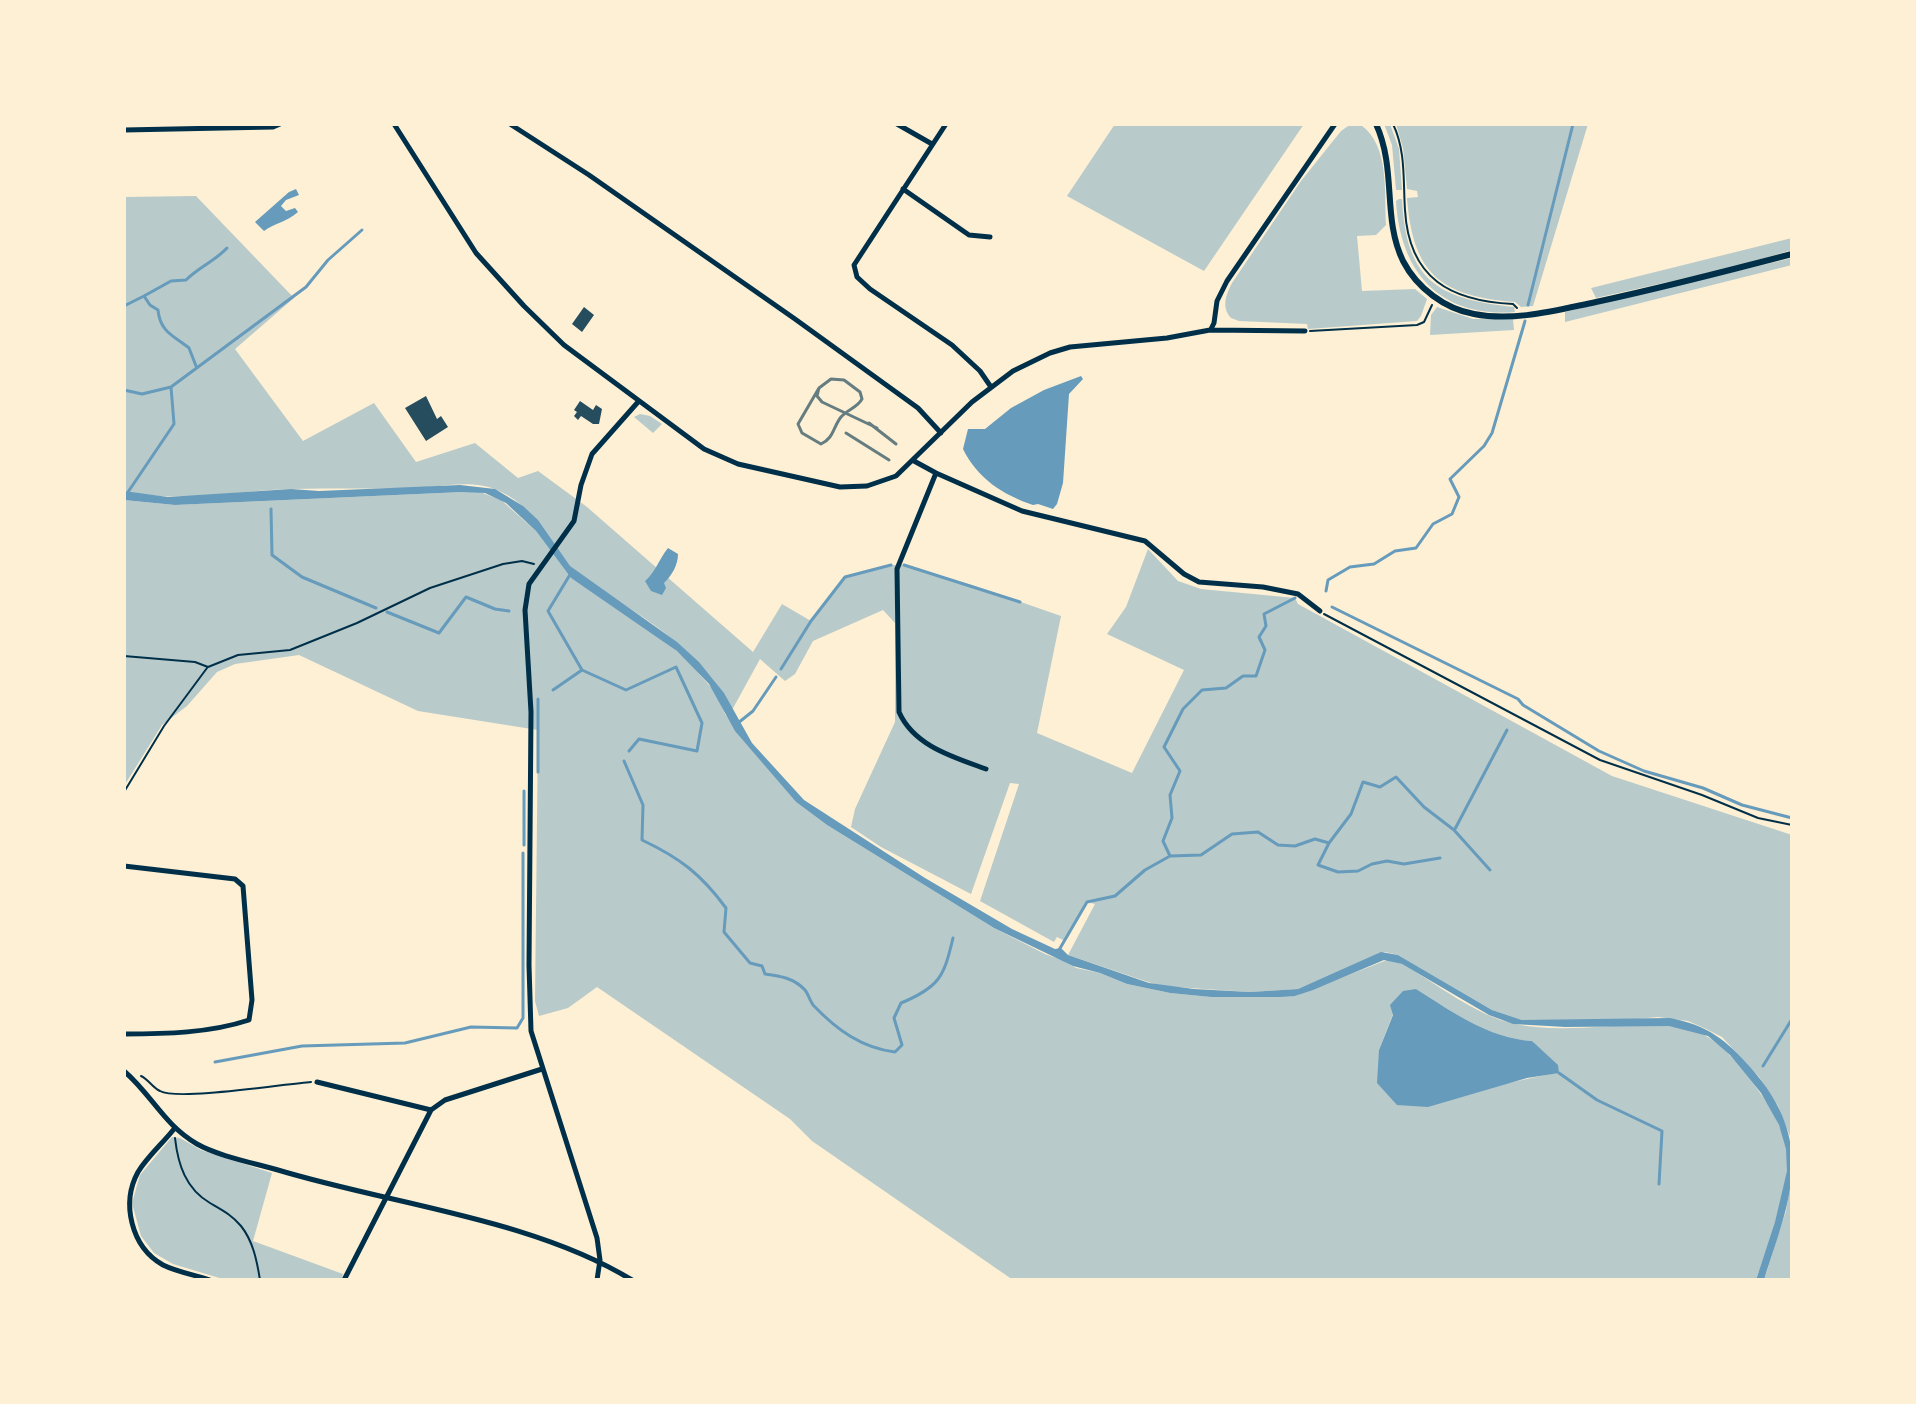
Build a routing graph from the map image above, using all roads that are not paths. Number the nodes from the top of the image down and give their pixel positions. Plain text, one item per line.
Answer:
1 (280, 124) edge
2 (394, 124) edge
3 (510, 124) edge
4 (897, 124) edge
5 (946, 124) edge
6 (1335, 124) edge
7 (1376, 124) edge
8 (124, 130) edge
9 (932, 144) junction
10 (903, 189) junction
11 (990, 237) dead end
12 (1792, 254) edge
13 (1210, 330) junction
14 (1305, 331) road end
15 (991, 387) junction
16 (638, 402) junction
17 (941, 433) junction
18 (914, 461) junction
19 (936, 473) junction
20 (1320, 611) road end
21 (986, 769) dead end
22 (124, 866) edge
23 (124, 1034) edge
24 (542, 1069) junction
25 (124, 1071) edge
26 (317, 1082) road end
27 (431, 1110) junction
28 (174, 1129) junction
29 (384, 1198) junction
30 (600, 1260) junction
31 (210, 1280) edge
32 (344, 1280) edge
33 (597, 1280) edge
34 (632, 1280) edge

1 - 8 street
2 - 16 street
3 - 17 street
4 - 9 street
5 - 9 street
6 - 13 street
7 - 12 street
9 - 10 street
10 - 11 street
10 - 15 street
13 - 14 street
13 - 15 street
15 - 17 street
16 - 18 street
16 - 24 street
17 - 18 street
18 - 19 street
19 - 20 street
19 - 21 street
22 - 23 street
24 - 27 street
24 - 30 street
25 - 28 street
26 - 27 street
27 - 29 street
28 - 29 street
28 - 31 street
29 - 30 street
29 - 32 street
30 - 33 street
30 - 34 street

